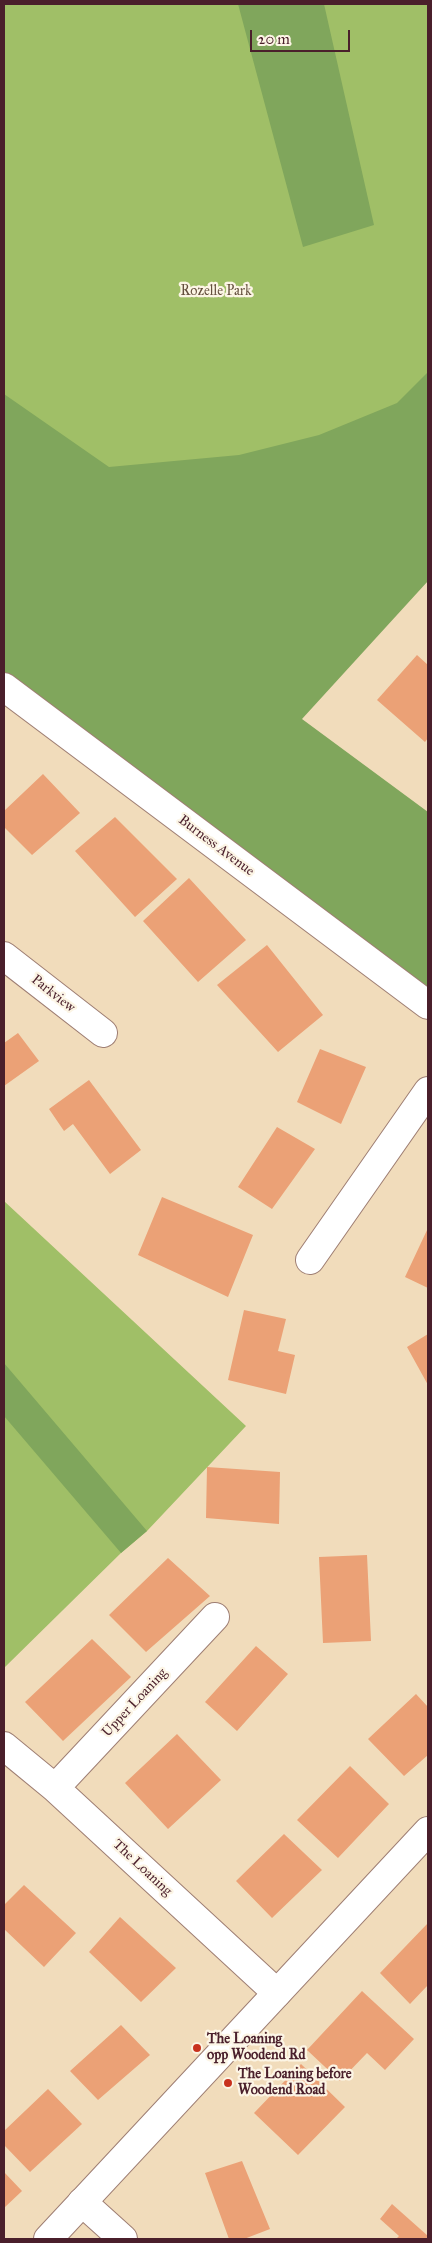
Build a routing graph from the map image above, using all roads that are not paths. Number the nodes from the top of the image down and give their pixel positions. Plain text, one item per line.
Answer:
1 (4, 686) edge
2 (4, 956) edge
3 (428, 1005) edge
4 (103, 1033) dead end
5 (428, 1090) edge
6 (310, 1260) dead end
7 (216, 1618) dead end
8 (4, 1746) edge
9 (55, 1788) junction
10 (428, 1831) edge
11 (277, 1993) junction
12 (82, 2202) junction
13 (48, 2239) edge
14 (123, 2239) edge

1 - 3 street, Burness Avenue
2 - 4 street, Parkview
5 - 6 street
7 - 9 street, Upper Loaning
8 - 9 street, The Loaning
9 - 11 street, The Loaning
10 - 11 street
11 - 12 street
12 - 13 street
12 - 14 street

